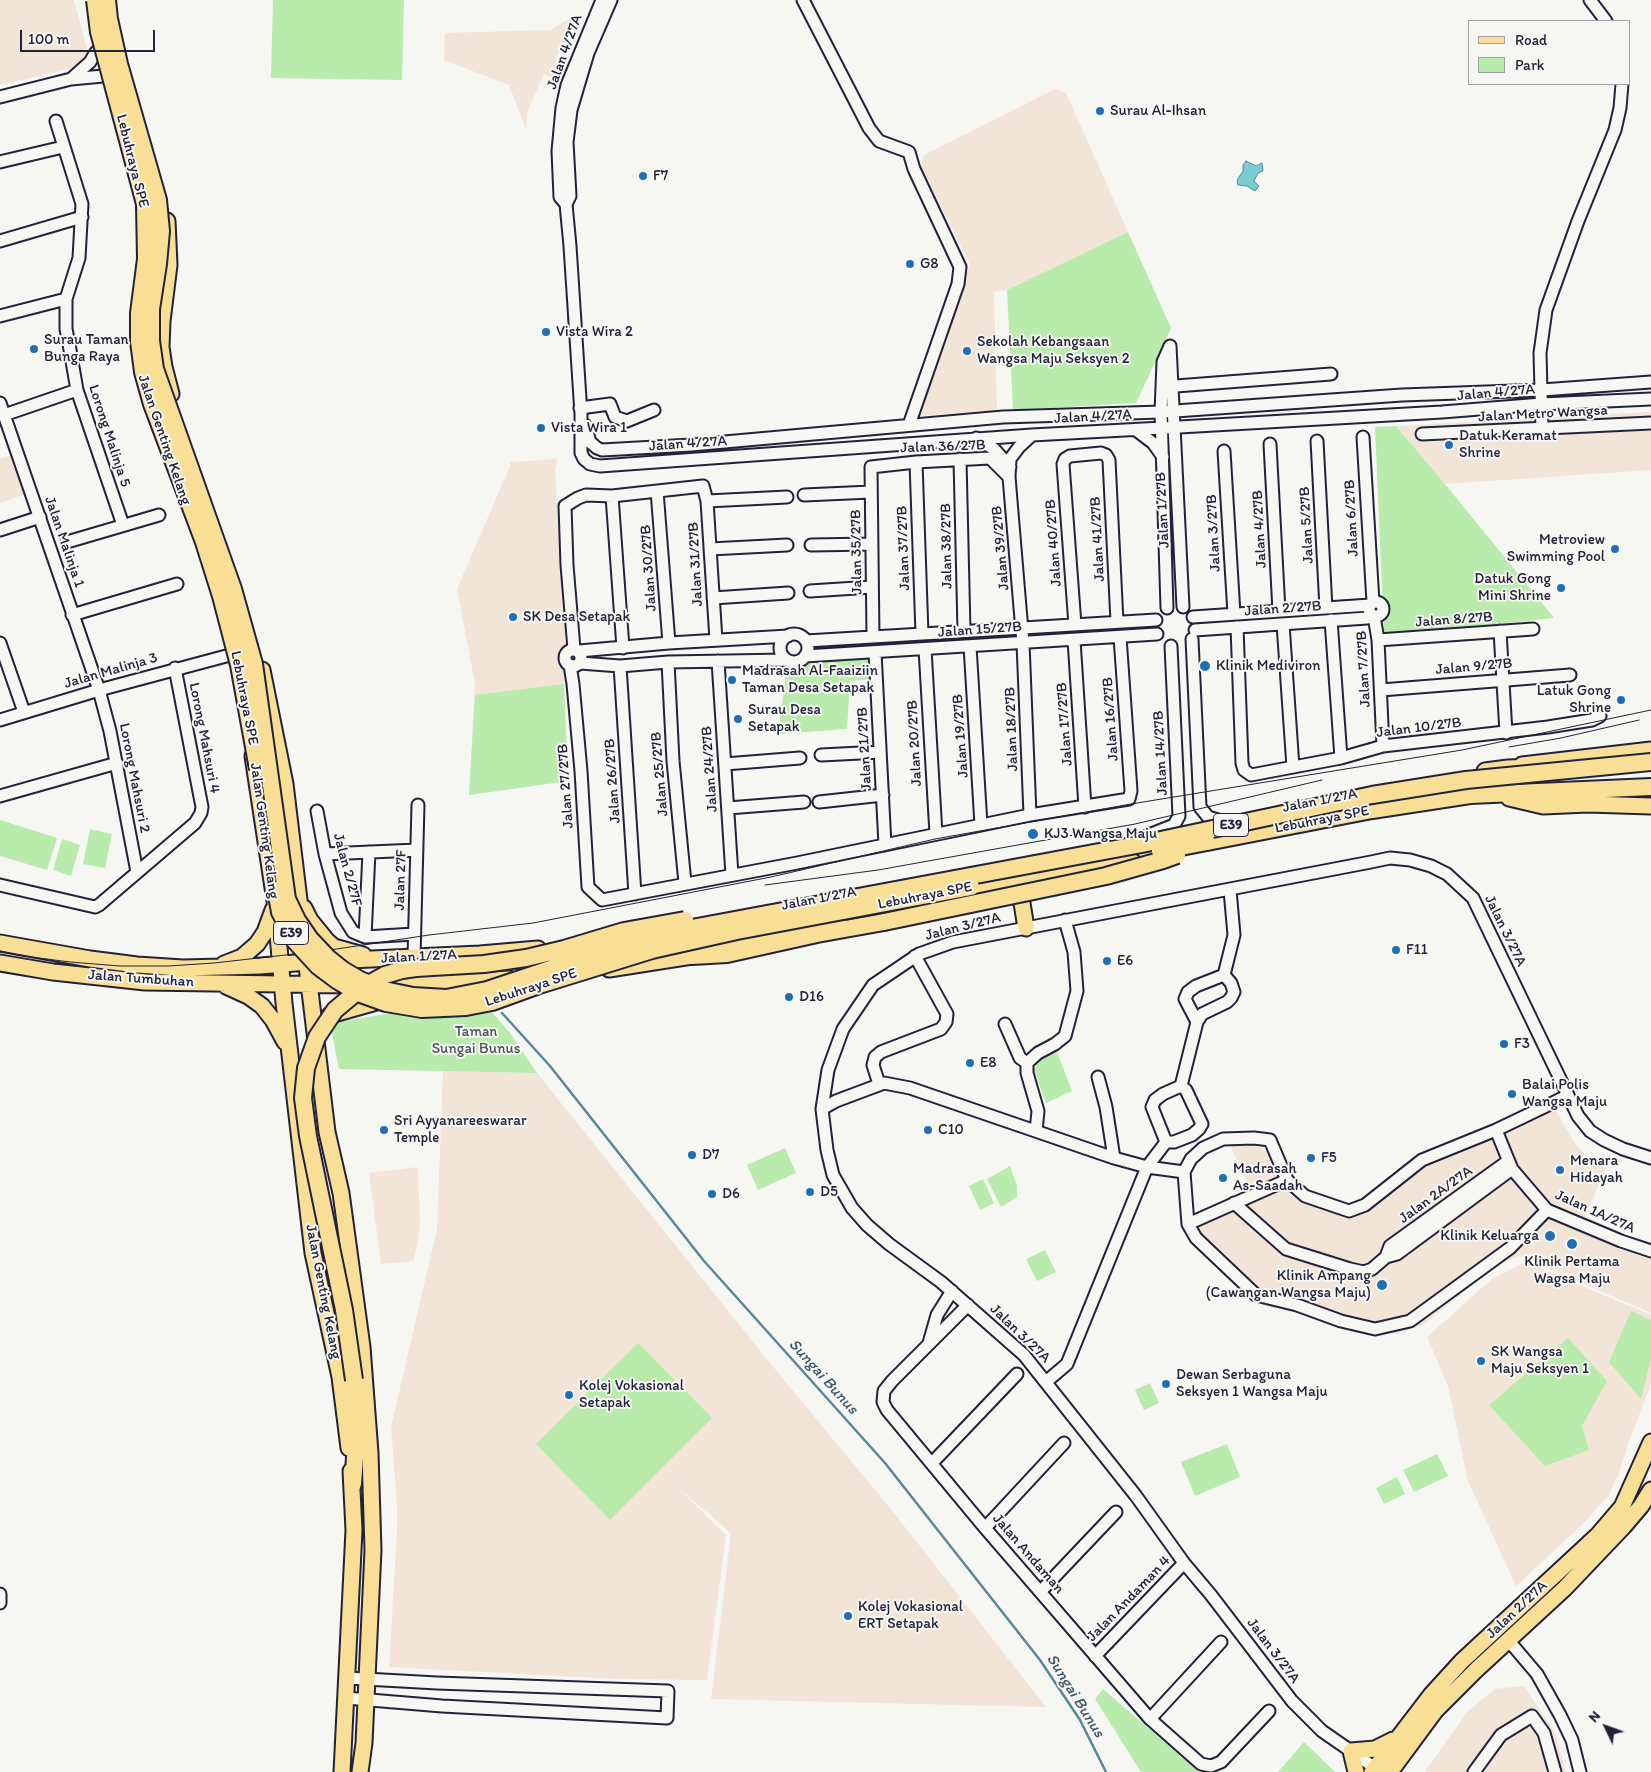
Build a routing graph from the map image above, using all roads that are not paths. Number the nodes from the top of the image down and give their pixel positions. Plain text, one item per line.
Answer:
1 (90, 0) edge
2 (95, 0) edge
3 (107, 0) edge
4 (112, 0) edge
5 (117, 0) edge
6 (602, 0) edge
7 (611, 0) edge
8 (803, 0) edge
9 (1590, 0) edge
10 (1605, 20) edge
11 (96, 52) junction
12 (119, 64) junction
13 (103, 76) junction
14 (72, 79) junction
15 (1622, 85) edge
16 (0, 97) edge
17 (56, 121) dead end
18 (64, 146) junction
19 (0, 162) edge
20 (566, 204) junction
21 (82, 217) junction
22 (0, 241) edge
23 (66, 299) junction
24 (0, 316) edge
25 (134, 319) junction
26 (162, 321) junction
27 (1171, 344) dead end
28 (1331, 374) dead end
29 (1651, 382) edge
30 (1166, 387) junction
31 (77, 390) junction
32 (1542, 390) junction
33 (1651, 398) edge
34 (0, 403) edge
35 (1542, 404) junction
36 (654, 410) dead end
37 (581, 411) junction
38 (1167, 411) junction
39 (4, 415) junction
40 (1651, 423) edge
41 (910, 425) junction
42 (1542, 428) junction
43 (1136, 430) junction
44 (1173, 430) junction
45 (1422, 434) dead end
46 (1032, 435) junction
47 (797, 436) junction
48 (1363, 437) dead end
49 (976, 438) junction
50 (1317, 441) dead end
51 (1270, 444) dead end
52 (798, 451) junction
53 (1224, 451) dead end
54 (1163, 457) junction
55 (960, 459) junction
56 (1065, 459) joint
57 (916, 462) junction
58 (871, 467) joint
59 (1010, 472) junction
60 (658, 491) junction
61 (871, 492) junction
62 (804, 495) dead end
63 (612, 496) junction
64 (787, 497) dead end
65 (708, 501) junction
66 (159, 515) dead end
67 (40, 517) junction
68 (123, 525) junction
69 (0, 530) edge
70 (67, 542) dead end
71 (871, 544) junction
72 (787, 545) dead end
73 (811, 545) dead end
74 (710, 549) junction
75 (177, 584) dead end
76 (872, 587) junction
77 (810, 591) dead end
78 (788, 593) dead end
79 (712, 598) junction
80 (1183, 607) junction
81 (1167, 608) junction
82 (1326, 608) junction
83 (1374, 609) junction
84 (1279, 611) junction
85 (1234, 614) junction
86 (72, 615) junction
87 (1193, 616) junction
88 (1156, 620) junction
89 (1332, 620) junction
90 (1118, 622) junction
91 (1282, 624) junction
92 (1075, 625) junction
93 (1237, 627) junction
94 (1022, 628) junction
95 (1533, 629) dead end
96 (964, 631) junction
97 (1500, 631) junction
98 (922, 634) junction
99 (1157, 634) junction
100 (1194, 634) junction
101 (788, 636) junction
102 (873, 637) junction
103 (1120, 637) junction
104 (716, 640) junction
105 (1074, 640) junction
106 (1378, 640) junction
107 (806, 641) junction
108 (0, 643) edge
109 (669, 643) junction
110 (1023, 643) junction
111 (970, 646) junction
112 (1171, 646) junction
113 (574, 648) junction
114 (623, 648) junction
115 (925, 649) junction
116 (875, 652) junction
117 (230, 655) junction
118 (805, 656) junction
119 (786, 660) junction
120 (718, 661) junction
121 (668, 662) junction
122 (575, 665) junction
123 (620, 666) junction
124 (175, 668) junction
125 (1570, 675) dead end
126 (1502, 680) junction
127 (99, 690) junction
128 (1381, 690) junction
129 (24, 712) junction
130 (1600, 716) dead end
131 (0, 720) edge
132 (1506, 733) junction
133 (1383, 746) junction
134 (1651, 750) edge
135 (880, 752) junction
136 (821, 755) dead end
137 (800, 758) dead end
138 (1341, 758) junction
139 (116, 763) junction
140 (725, 764) junction
141 (1651, 764) edge
142 (1293, 767) junction
143 (1508, 768) junction
144 (1651, 786) edge
145 (1651, 791) edge
146 (0, 796) edge
147 (883, 796) junction
148 (1509, 798) junction
149 (804, 802) dead end
150 (819, 802) dead end
151 (418, 804) dead end
152 (1651, 806) edge
153 (1085, 807) junction
154 (728, 808) junction
155 (317, 811) dead end
156 (1030, 815) junction
157 (1221, 821) junction
158 (981, 824) junction
159 (936, 834) junction
160 (1146, 836) junction
161 (1207, 842) junction
162 (885, 845) junction
163 (417, 850) junction
164 (369, 852) junction
165 (325, 854) junction
166 (137, 872) junction
167 (732, 875) junction
168 (1047, 878) junction
169 (685, 883) junction
170 (0, 885) edge
171 (998, 888) junction
172 (1230, 890) junction
173 (635, 894) junction
174 (300, 897) junction
175 (275, 902) junction
176 (813, 905) junction
177 (1065, 920) junction
178 (1031, 927) junction
179 (414, 934) junction
180 (365, 937) junction
181 (0, 943) edge
182 (692, 956) junction
183 (915, 956) junction
184 (414, 957) junction
185 (388, 958) junction
186 (340, 960) junction
187 (0, 962) edge
188 (307, 962) junction
189 (280, 964) junction
190 (210, 968) junction
191 (1224, 975) junction
192 (217, 984) junction
193 (309, 984) junction
194 (424, 984) junction
195 (282, 985) junction
196 (343, 985) junction
197 (1197, 1022) junction
198 (1005, 1024) dead end
199 (315, 1030) junction
200 (289, 1050) junction
201 (1027, 1063) junction
202 (1098, 1077) dead end
203 (879, 1084) junction
204 (1181, 1086) junction
205 (1567, 1096) junction
206 (822, 1109) junction
207 (1036, 1130) junction
208 (1496, 1130) junction
209 (1166, 1142) junction
210 (1114, 1158) junction
211 (1651, 1158) edge
212 (1510, 1165) junction
213 (1147, 1167) junction
214 (1184, 1172) junction
215 (1287, 1180) junction
216 (1234, 1203) junction
217 (1547, 1210) junction
218 (1188, 1224) junction
219 (349, 1248) junction
220 (1651, 1251) edge
221 (313, 1254) junction
222 (952, 1292) junction
223 (968, 1305) junction
224 (928, 1347) junction
225 (1016, 1374) dead end
226 (1047, 1382) junction
227 (1651, 1442) edge
228 (1064, 1443) dead end
229 (932, 1463) junction
230 (353, 1484) junction
231 (1651, 1490) edge
232 (1116, 1512) dead end
233 (985, 1528) junction
234 (1184, 1563) junction
235 (1041, 1591) junction
236 (0, 1594) edge
237 (0, 1604) edge
238 (1509, 1641) junction
239 (1221, 1642) dead end
240 (1095, 1656) junction
241 (347, 1678) junction
242 (367, 1678) junction
243 (346, 1698) junction
244 (366, 1700) junction
245 (1269, 1711) dead end
246 (1150, 1718) junction
247 (1396, 1739) junction
248 (1351, 1751) junction
249 (1376, 1771) edge
250 (342, 1772) edge
251 (360, 1772) edge
252 (1356, 1772) edge
253 (1390, 1772) edge
254 (1474, 1772) edge
255 (1555, 1772) edge
256 (1580, 1772) edge

1 - 11 main road, Jalan Genting Kelang
2 - 161 highway, Lebuhraya SPE / E39, bridge
3 - 12 highway, Lebuhraya SPE / E39, bridge
4 - 26 main road, Jalan Genting Kelang
5 - 12 highway, bridge
6 - 20 street, Jalan 4/27A
7 - 20 street, Jalan 4/27A
8 - 41 street
9 - 10 street
11 - 13 main road, Jalan Genting Kelang
11 - 14 street
12 - 176 highway, Lebuhraya SPE / E39, bridge
13 - 14 street
13 - 25 main road, Jalan Genting Kelang
14 - 16 street
15 - 32 street, Jalan 4/27A
17 - 18 street, Lorong Malinja 5
18 - 19 street
18 - 21 street, Lorong Malinja 5
20 - 37 street, Jalan 4/27A
21 - 22 street
21 - 23 street, Lorong Malinja 5
23 - 24 street
23 - 31 street, Lorong Malinja 5
25 - 26 main road
25 - 117 main road, Jalan Genting Kelang
26 - 174 main road, Jalan Genting Kelang
27 - 30 street, Jalan 1/27B
28 - 30 street
29 - 32 street, Jalan 4/27A
30 - 38 street, Jalan 1/27B
31 - 39 street
31 - 68 street, Lorong Malinja 5
32 - 35 street
32 - 38 street, Jalan 4/27A
33 - 35 street, Jalan 4/27A
34 - 39 street, Jalan Malinja 1
35 - 42 street
35 - 44 street, Jalan 4/27A
36 - 37 street
37 - 47 street, Jalan 4/27A
37 - 52 street, Jalan 4/27A
38 - 41 street, Jalan 4/27A
38 - 44 street, Jalan 1/27B
39 - 67 street, Jalan Malinja 1
40 - 42 street, Jalan Metro Wangsa
41 - 47 street, Jalan 4/27A
42 - 45 street, Jalan Metro Wangsa
43 - 44 street, Jalan 4/27A
43 - 46 street, Jalan 4/27A
43 - 54 street
44 - 54 street, Jalan 1/27B
44 - 80 street, Jalan 1/27B
46 - 49 street, Jalan 4/27A
46 - 59 street
47 - 52 street
48 - 83 street, Jalan 6/27B
49 - 52 street, Jalan 4/27A
49 - 59 street
50 - 82 street, Jalan 5/27B
51 - 84 street, Jalan 4/27B
53 - 85 street, Jalan 3/27B
54 - 81 street, Jalan 1/27B
55 - 57 street, Jalan 36/27B
55 - 59 street, Jalan 36/27B
55 - 96 street, Jalan 38/27B
56 - 90 street, Jalan 41/27B
56 - 92 street, Jalan 40/27B
57 - 58 street, Jalan 36/27B
57 - 98 street, Jalan 37/27B
58 - 61 street, Jalan 35/27B
59 - 94 street, Jalan 39/27B
60 - 63 street
60 - 65 street, Jalan 31/27B
60 - 109 street, Jalan 30/27B
61 - 62 street
61 - 71 street, Jalan 35/27B
63 - 113 street, Jalan 27/27B
63 - 114 street
64 - 65 street
65 - 74 street, Jalan 31/27B
66 - 68 street
67 - 69 street
67 - 86 street, Jalan Malinja 1
68 - 70 street
71 - 73 street
71 - 76 street, Jalan 35/27B
72 - 74 street
74 - 79 street, Jalan 31/27B
75 - 86 street
76 - 77 street
76 - 102 street, Jalan 35/27B
78 - 79 street
79 - 104 street, Jalan 31/27B
80 - 81 street
80 - 87 street
81 - 88 street
82 - 83 street, Jalan 2/27B
82 - 84 street, Jalan 2/27B
83 - 89 street, Jalan 2/27B
83 - 106 street, Jalan 7/27B
84 - 85 street, Jalan 2/27B
85 - 87 street, Jalan 2/27B
86 - 127 street, Jalan Malinja 1
87 - 100 street
88 - 90 street, Jalan 15/27B
88 - 99 street
89 - 91 street, Jalan 2/27B
89 - 138 street
90 - 92 street, Jalan 15/27B
91 - 93 street, Jalan 2/27B
91 - 142 street
92 - 94 street, Jalan 15/27B
93 - 100 street, Jalan 2/27B
93 - 142 street, Jalan 10/27B
94 - 96 street, Jalan 15/27B
94 - 110 street, Jalan 39/27B
95 - 97 street, Jalan 8/27B
96 - 98 street, Jalan 15/27B
97 - 106 street, Jalan 8/27B
97 - 126 street
98 - 102 street, Jalan 15/27B
99 - 103 street, Jalan 15/27B
99 - 112 street
100 - 112 street
100 - 157 street
101 - 104 street
101 - 107 street
101 - 119 street
102 - 107 street, Jalan 15/27B
103 - 105 street, Jalan 15/27B
103 - 153 street, Jalan 16/27B
104 - 109 street
105 - 110 street, Jalan 15/27B
105 - 153 street, Jalan 17/27B
106 - 128 street, Jalan 7/27B
107 - 118 street
108 - 129 street
109 - 114 street
110 - 111 street, Jalan 15/27B
110 - 156 street, Jalan 18/27B
111 - 115 street, Jalan 15/27B
111 - 158 street, Jalan 19/27B
112 - 160 street, Jalan 14/27B
113 - 114 street
113 - 122 street, Jalan 27/27B
115 - 116 street, Jalan 15/27B
115 - 159 street, Jalan 20/27B
116 - 118 street, Jalan 15/27B
116 - 135 street, Jalan 21/27B
117 - 124 street, Jalan Malinja 3
117 - 175 main road, Jalan Genting Kelang
118 - 119 street
119 - 120 street
120 - 121 street
120 - 140 street, Jalan 24/27B
121 - 123 street
121 - 169 street, Jalan 25/27B
122 - 123 street
122 - 173 street, Jalan 27/27B
123 - 173 street, Jalan 26/27B
124 - 127 street, Jalan Malinja 3
124 - 166 street, Lorong Mahsuri 4
125 - 126 street, Jalan 9/27B
126 - 128 street, Jalan 9/27B
126 - 132 street
127 - 129 street, Jalan Malinja 3
127 - 139 street, Lorong Mahsuri 2
128 - 133 street, Jalan 7/27B
129 - 131 street, Jalan Malinja 3
130 - 132 street, Jalan 10/27B
132 - 133 street, Jalan 10/27B
133 - 138 street, Jalan 10/27B
134 - 143 main road
135 - 136 street
135 - 147 street, Jalan 21/27B
137 - 140 street
138 - 142 street, Jalan 10/27B
139 - 146 street
139 - 166 street, Lorong Mahsuri 2
140 - 154 street, Jalan 24/27B
141 - 143 main road, Jalan 1/27A
141 - 176 highway, Lebuhraya SPE / E39, bridge
143 - 157 main road, Jalan 1/27A
144 - 161 highway, Lebuhraya SPE / E39
145 - 148 main road, Jalan 1/27A
147 - 150 street
147 - 162 street, Jalan 21/27B
148 - 152 main road
148 - 168 main road, Jalan 1/27A
149 - 154 street
151 - 163 street, Jalan 27F
153 - 156 street
154 - 167 street, Jalan 24/27B
155 - 165 street, Jalan 2/27F
156 - 158 street
157 - 160 main road, Jalan 1/27A
158 - 159 street
159 - 162 street
160 - 184 main road, Jalan 1/27A
161 - 182 highway, bridge
162 - 167 street
163 - 164 street
163 - 179 street, Jalan 27F
164 - 165 street
164 - 180 street
165 - 180 street, Jalan 2/27F
166 - 170 street, Lorong Mahsuri 4
167 - 169 street
168 - 171 main road, Jalan 1/27A
168 - 178 main road
169 - 173 street
171 - 178 main road
171 - 182 main road, Jalan 1/27A
172 - 177 street, Jalan 3/27A
172 - 191 street
172 - 205 street, Jalan 3/27A
174 - 185 main road
174 - 188 main road, Jalan Genting Kelang
175 - 189 main road, Jalan Genting Kelang
175 - 190 main road
176 - 230 highway, E39, bridge
177 - 178 street, Jalan 3/27A
177 - 201 street
178 - 183 street, Jalan 3/27A
179 - 180 street
179 - 184 street, Jalan 27F
181 - 190 main road, Jalan Tumbuhan
182 - 194 main road, Jalan 1/27A
183 - 203 street
183 - 206 street, Jalan 3/27A
184 - 185 main road, Jalan 1/27A
185 - 186 main road, Jalan 1/27A
186 - 188 main road, Jalan 1/27A
186 - 196 main road
187 - 192 main road, Jalan Tumbuhan
188 - 189 main road, Jalan 1/27A
188 - 193 main road, Jalan Genting Kelang
189 - 190 main road, Jalan Tumbuhan
189 - 195 main road, Jalan Genting Kelang
191 - 197 street
191 - 197 street
192 - 195 main road, Jalan Tumbuhan
192 - 200 main road
193 - 195 main road, Jalan 1/27A
193 - 196 main road, Jalan 1/27A
193 - 199 main road, Jalan Genting Kelang
194 - 196 main road, Jalan 1/27A
194 - 199 main road
195 - 200 main road, Jalan Genting Kelang
197 - 204 street
198 - 201 street
199 - 219 main road, Jalan Genting Kelang
200 - 221 main road, Jalan Genting Kelang
201 - 207 street
202 - 210 street
203 - 206 street
203 - 207 street
204 - 209 street
204 - 209 street
205 - 208 street
205 - 211 street, Jalan 3/27A
206 - 222 street, Jalan 3/27A
207 - 210 street
208 - 212 street, Jalan 1A/27A
208 - 215 street
209 - 213 street
210 - 213 street
212 - 216 street, Jalan 2A/27A
212 - 217 street, Jalan 1A/27A
213 - 214 street
213 - 226 street
214 - 215 street
214 - 218 street
215 - 216 street
216 - 218 street
217 - 218 street
217 - 220 street, Jalan 1A/27A
219 - 221 main road
219 - 242 main road, Jalan Genting Kelang
221 - 230 main road, Jalan Genting Kelang
222 - 223 street, Jalan 3/27A
222 - 224 street
223 - 224 street, Jalan Andaman
223 - 226 street, Jalan 3/27A
224 - 229 street, Jalan Andaman
225 - 229 street
226 - 234 street, Jalan 3/27A
227 - 247 main road, Jalan 2/27A
228 - 233 street
229 - 233 street, Jalan Andaman
230 - 241 main road, Jalan Genting Kelang
231 - 238 main road, Jalan 2/27A
232 - 235 street
233 - 235 street, Jalan Andaman
234 - 240 street, Jalan Andaman 4
234 - 248 street, Jalan 3/27A
235 - 240 street, Jalan Andaman
236 - 237 street
238 - 253 main road, Jalan 2/27A
238 - 256 street
239 - 246 street
240 - 246 street, Jalan Andaman
241 - 242 street
241 - 243 main road, Jalan Genting Kelang
242 - 244 main road, Jalan Genting Kelang
242 - 244 street
243 - 244 street
243 - 250 main road, Jalan Genting Kelang
244 - 251 main road, Jalan Genting Kelang
245 - 246 street, Jalan Andaman
247 - 248 main road
247 - 249 main road, Jalan 2/27A
248 - 249 street, Jalan 3/27A
248 - 252 main road
254 - 255 street

